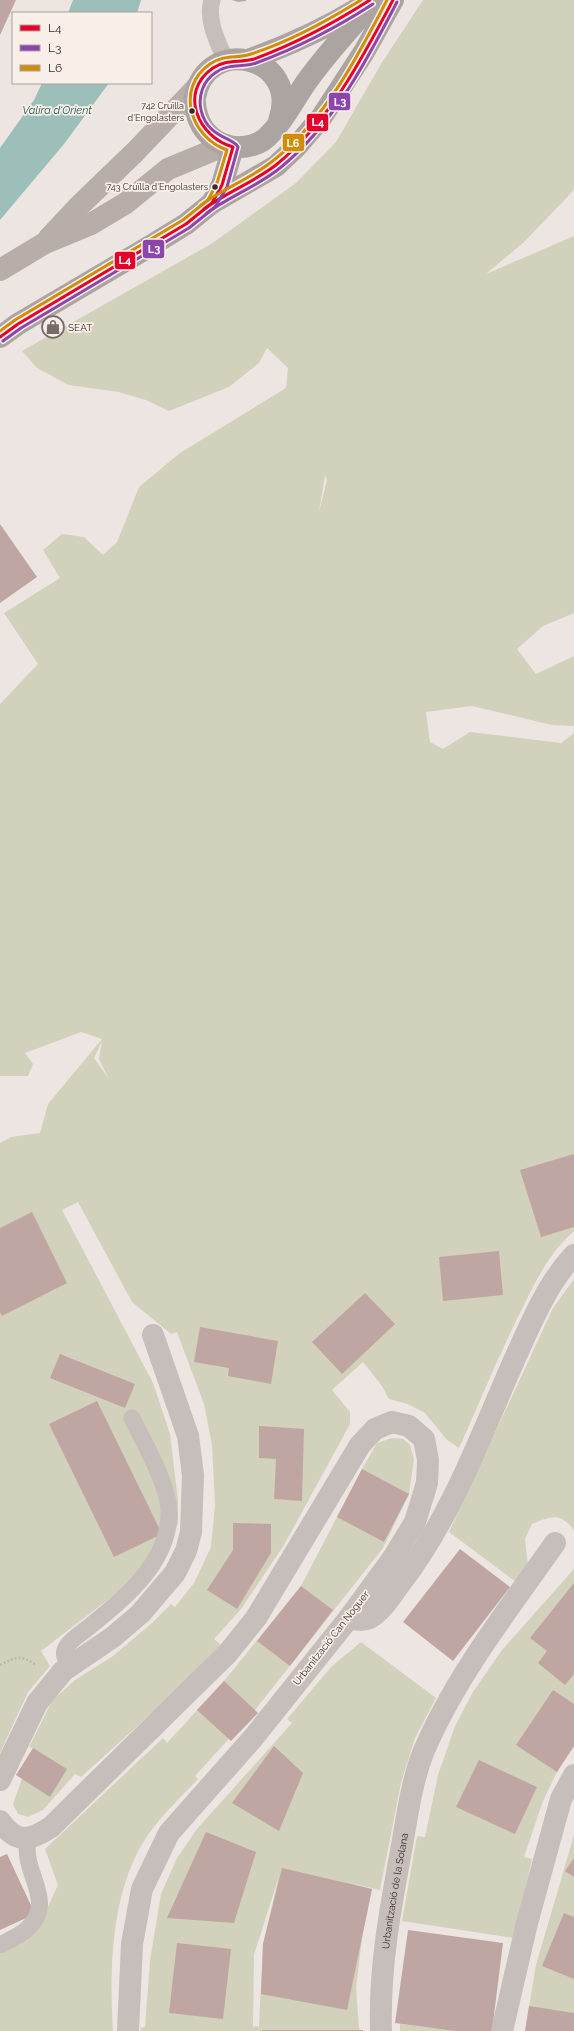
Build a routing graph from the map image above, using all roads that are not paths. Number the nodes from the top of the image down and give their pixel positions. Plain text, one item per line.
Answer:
1 (212, 0) edge
2 (370, 0) edge
3 (375, 0) edge
4 (393, 0) edge
5 (248, 60) junction
6 (226, 61) junction
7 (198, 86) junction
8 (275, 128) junction
9 (229, 146) junction
10 (242, 185) junction
11 (212, 203) junction
12 (45, 243) junction
13 (0, 270) edge
14 (0, 337) edge
15 (574, 1255) edge
16 (153, 1335) dead end
17 (132, 1418) dead end
18 (555, 1543) dead end
19 (349, 1618) junction
20 (70, 1667) junction
21 (574, 1775) edge
22 (0, 1780) edge
23 (0, 1821) edge
24 (28, 1839) junction
25 (0, 1945) edge
26 (128, 2031) edge
27 (381, 2031) edge
28 (502, 2031) edge

1 - 6 lane
2 - 5 highway
3 - 8 highway
4 - 10 highway
5 - 6 highway
5 - 8 highway
6 - 7 highway
7 - 9 highway
7 - 12 main road
8 - 9 highway
8 - 10 highway
9 - 11 highway
9 - 12 main road
10 - 11 highway
11 - 14 highway
12 - 13 main road
15 - 19 street
16 - 20 street
17 - 20 lane
18 - 27 street, Urbanització de la Solana
19 - 24 street, Urbanització Can Noguer
19 - 26 street, Urbanització Can Noguer
20 - 22 street
21 - 28 street
23 - 24 street
24 - 25 lane

